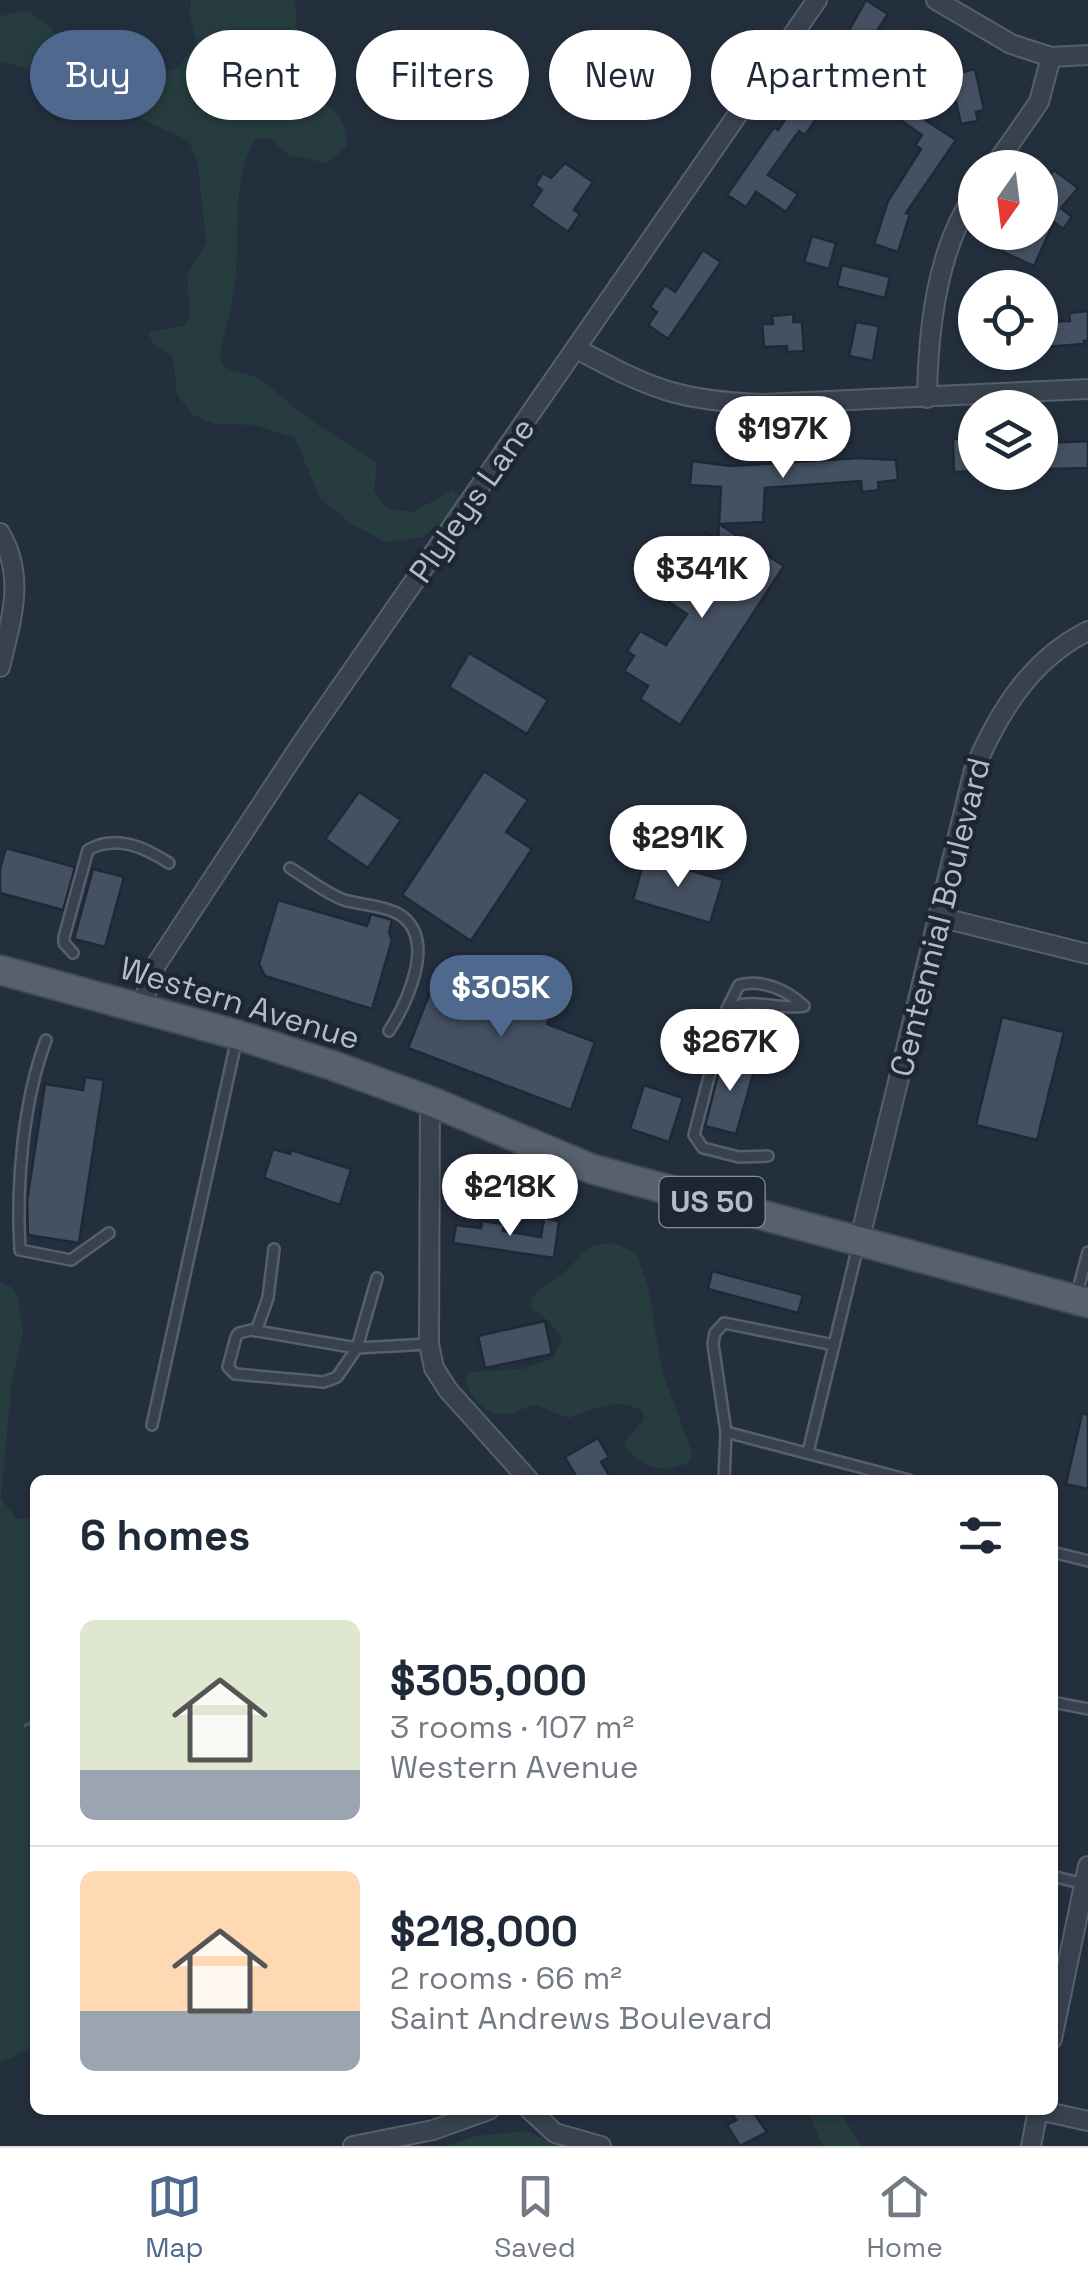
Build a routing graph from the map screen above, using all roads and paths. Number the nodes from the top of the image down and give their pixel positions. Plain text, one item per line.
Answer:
1 (816, 0) edge
2 (936, 0) edge
3 (1088, 55) edge
4 (1052, 57) junction
5 (1006, 150) edge
6 (958, 231) edge
7 (577, 348) junction
8 (1088, 389) edge
9 (927, 398) junction
10 (0, 533) edge
11 (1088, 631) edge
12 (0, 667) edge
13 (169, 863) dead end
14 (290, 868) dead end
15 (939, 916) junction
16 (73, 954) dead end
17 (1088, 954) edge
18 (0, 970) edge
19 (141, 1008) junction
20 (726, 1011) junction
21 (389, 1031) dead end
22 (238, 1035) junction
23 (46, 1040) dead end
24 (430, 1101) junction
25 (768, 1156) dead end
26 (109, 1233) dead end
27 (858, 1242) junction
28 (274, 1249) dead end
29 (1088, 1252) edge
30 (377, 1278) dead end
31 (1082, 1301) edge
32 (256, 1331) junction
33 (429, 1344) junction
34 (834, 1346) junction
35 (357, 1348) junction
36 (152, 1425) dead end
37 (726, 1432) junction
38 (808, 1452) junction
39 (524, 1475) edge
40 (724, 1475) edge
41 (891, 1475) edge
42 (1058, 1554) edge
43 (1088, 1562) edge
44 (1058, 1703) edge
45 (1088, 1709) edge
46 (30, 1723) edge
47 (24, 1726) dead end
48 (1058, 1878) edge
49 (1086, 1886) edge
50 (1058, 2012) edge
51 (1058, 2114) edge
52 (475, 2115) edge
53 (535, 2115) edge
54 (1037, 2115) edge
55 (1088, 2120) edge
56 (353, 2146) edge
57 (601, 2146) edge
58 (1030, 2146) edge

1 - 7 street, Plyleys Lane
2 - 4 street
3 - 4 street
4 - 5 street
6 - 9 street
7 - 9 street
7 - 19 street, Plyleys Lane
8 - 9 street
10 - 12 street
11 - 15 street, Centennial Boulevard
13 - 16 lane
14 - 21 lane
15 - 17 street
15 - 27 street, Centennial Boulevard
18 - 19 main road, Western Avenue / US 50
19 - 22 main road, Western Avenue / US 50
20 - 20 lane
20 - 25 lane
22 - 24 main road, Western Avenue / US 50
22 - 36 lane
23 - 26 lane
24 - 27 main road, Western Avenue / US 50
24 - 33 street
27 - 31 main road, Western Avenue / US 50
27 - 34 lane
28 - 32 lane
29 - 31 lane
30 - 35 lane
32 - 35 lane
32 - 35 lane
33 - 35 lane
33 - 39 street
34 - 37 lane
34 - 38 lane
37 - 38 lane
37 - 40 lane
38 - 41 lane
42 - 43 lane
44 - 45 lane
46 - 47 path
48 - 49 lane
49 - 50 street
51 - 55 street
52 - 56 street
53 - 57 street
54 - 58 street

